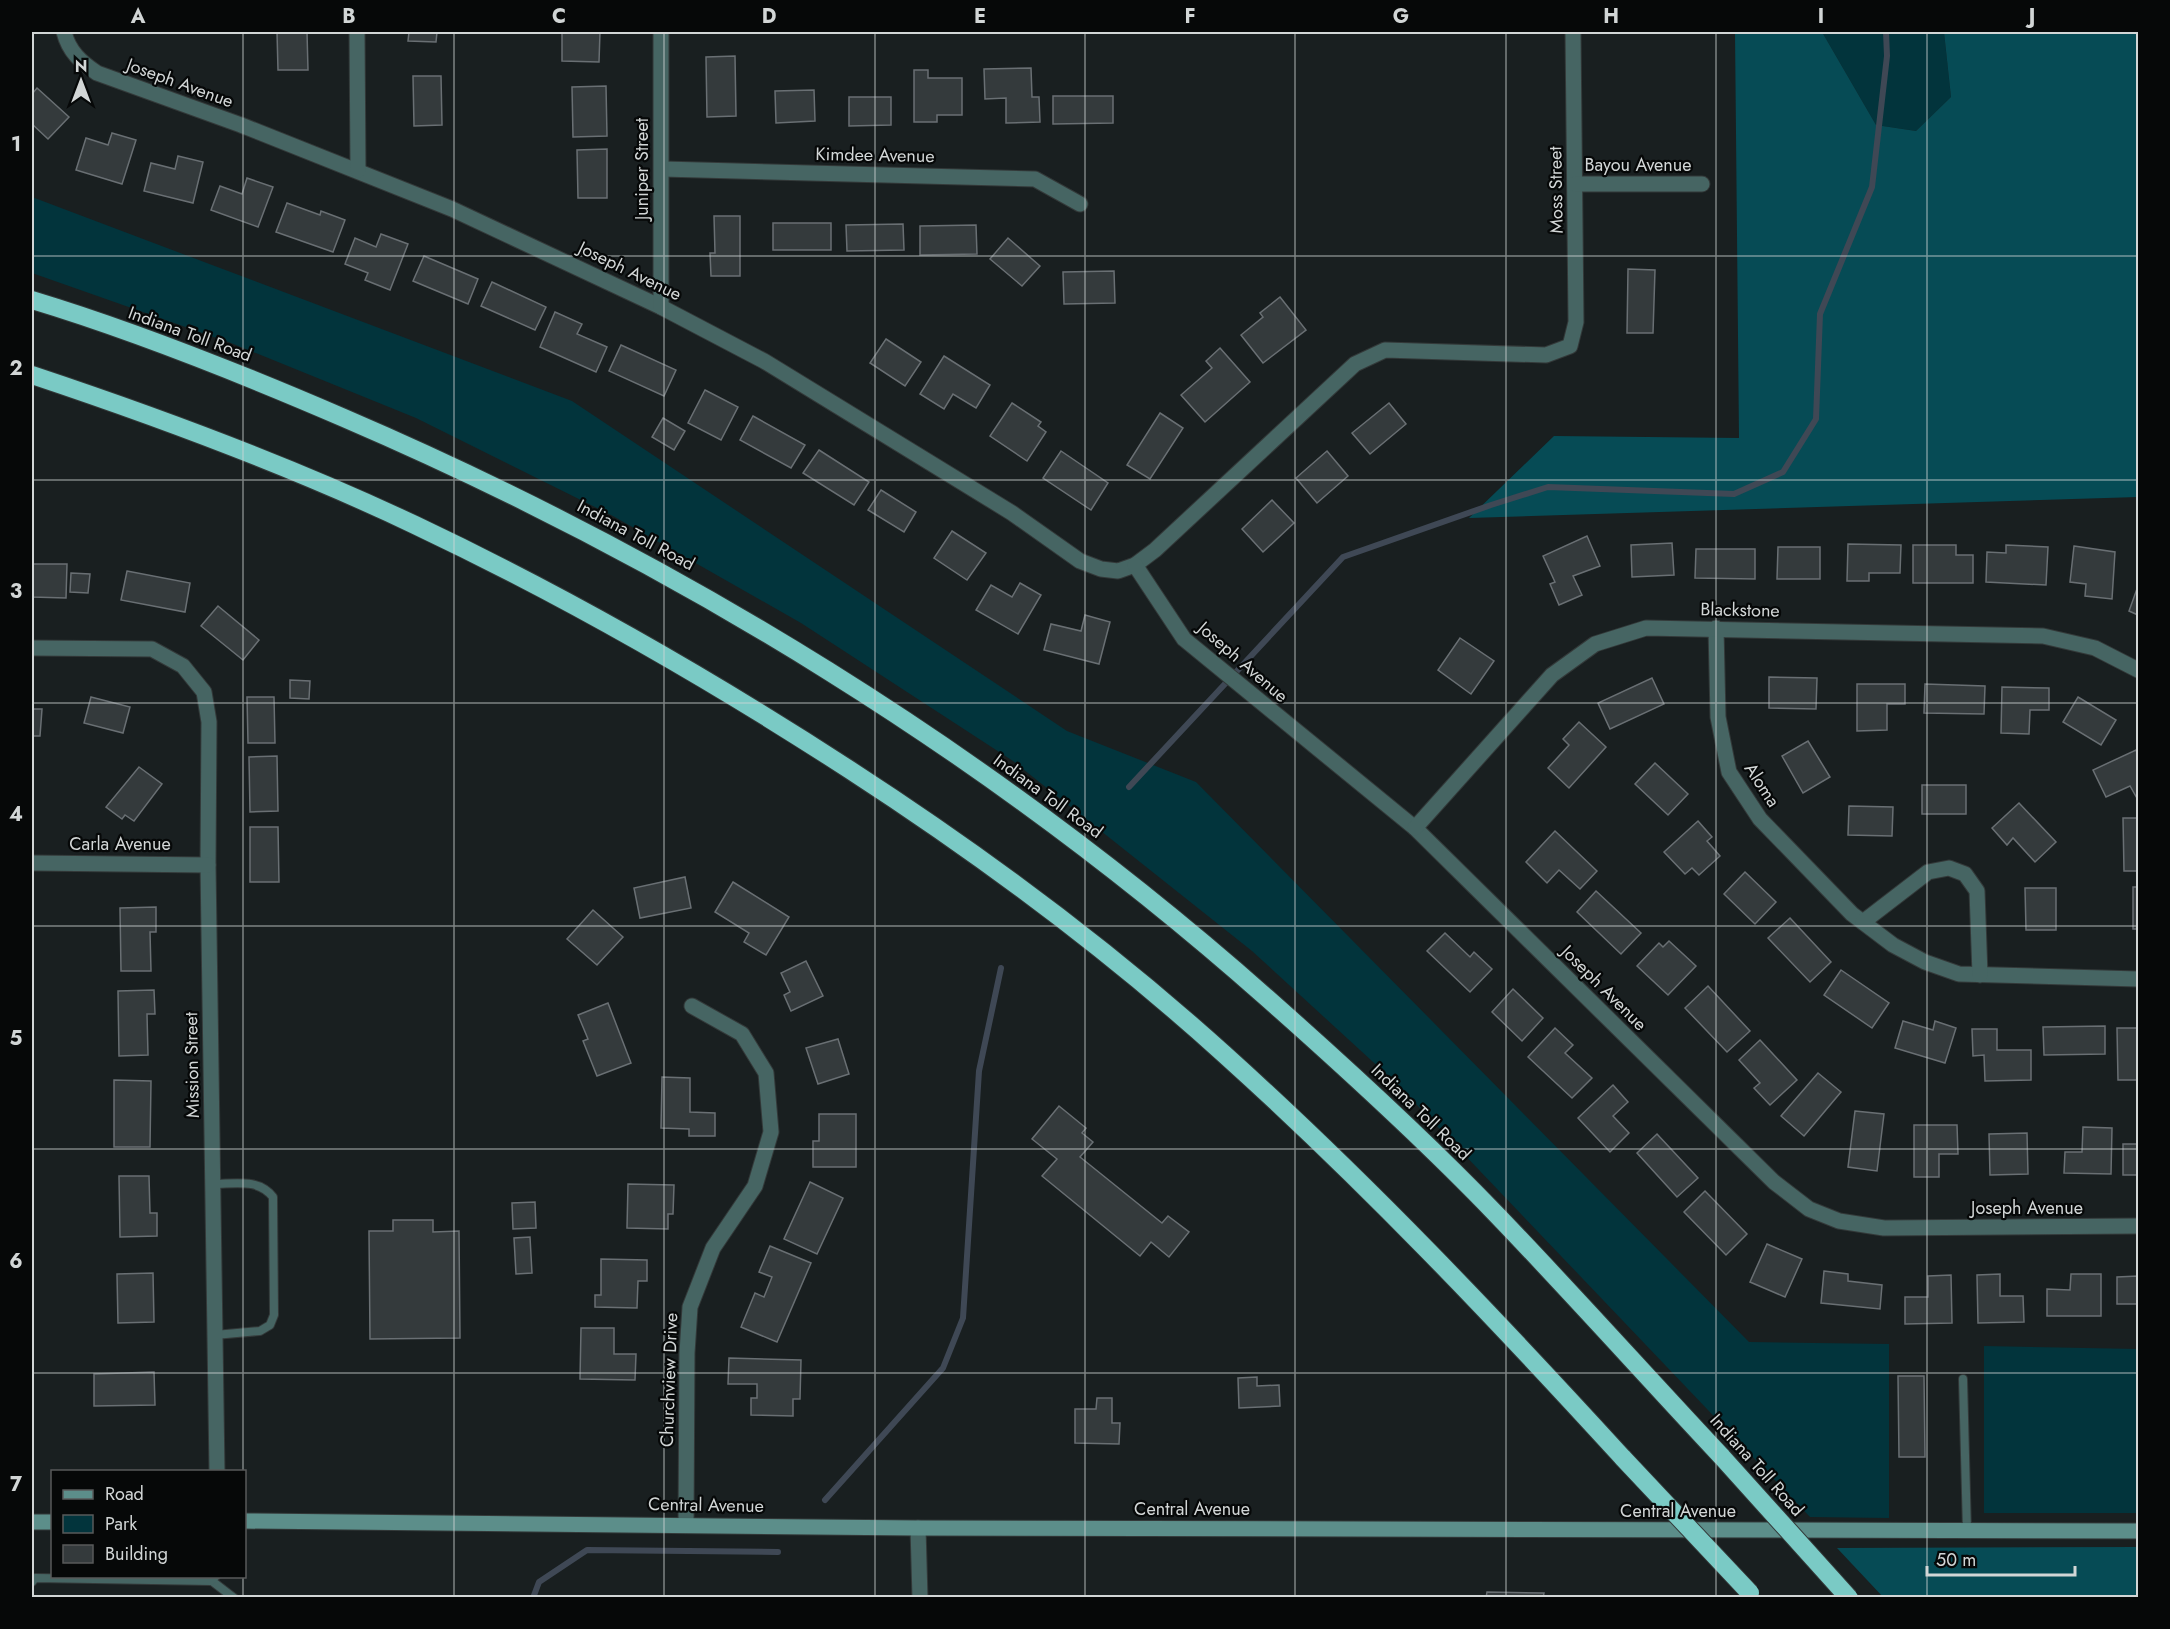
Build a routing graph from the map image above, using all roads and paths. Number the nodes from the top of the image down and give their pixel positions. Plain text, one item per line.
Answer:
1 (64, 32) edge
2 (357, 32) edge
3 (661, 32) edge
4 (1573, 32) edge
5 (663, 169) junction
6 (358, 171) junction
7 (1575, 184) junction
8 (1702, 184) dead end
9 (1080, 204) dead end
10 (32, 300) edge
11 (661, 307) junction
12 (1570, 346) joint
13 (32, 375) edge
14 (1136, 565) junction
15 (1716, 628) junction
16 (32, 648) edge
17 (2139, 670) edge
18 (1415, 828) junction
19 (32, 863) edge
20 (208, 865) junction
21 (1863, 922) junction
22 (1980, 975) junction
23 (2139, 979) edge
24 (692, 1006) dead end
25 (213, 1184) junction
26 (2139, 1226) edge
27 (215, 1335) junction
28 (1963, 1379) dead end
29 (217, 1470) edge
30 (246, 1521) edge
31 (32, 1522) edge
32 (51, 1522) edge
33 (686, 1524) junction
34 (918, 1528) junction
35 (1967, 1531) junction
36 (2139, 1531) edge
37 (211, 1578) edge
38 (32, 1582) edge
39 (1752, 1595) edge
40 (234, 1598) edge
41 (920, 1598) edge
42 (1849, 1598) edge

1 - 6 street, Joseph Avenue
2 - 6 street
3 - 5 street, Juniper Street
4 - 7 street, Moss Street
5 - 9 street, Kimdee Avenue
5 - 11 street, Juniper Street
6 - 11 street, Joseph Avenue
7 - 8 street, Bayou Avenue
7 - 12 street, Moss Street
10 - 42 highway, Indiana Toll Road, bridge
11 - 14 street, Joseph Avenue
12 - 14 street, Joseph Avenue
13 - 39 highway, bridge
14 - 18 street, Joseph Avenue
15 - 17 street, Blackstone
15 - 18 street, Blackstone
15 - 21 street, Aloma
16 - 20 street, Mission Street
18 - 26 street, Joseph Avenue
19 - 20 street, Carla Avenue
20 - 25 street, Mission Street
21 - 22 street, Aloma
21 - 22 street
22 - 23 street, Aloma
24 - 33 street, Churchview Drive
25 - 27 street, Mission Street
25 - 27 lane
27 - 29 street, Mission Street
28 - 35 lane
30 - 33 street, Central Avenue
31 - 32 street
33 - 34 street, Central Avenue
34 - 35 street, Central Avenue
34 - 41 street
35 - 36 street, Central Avenue
37 - 38 lane
37 - 40 lane

